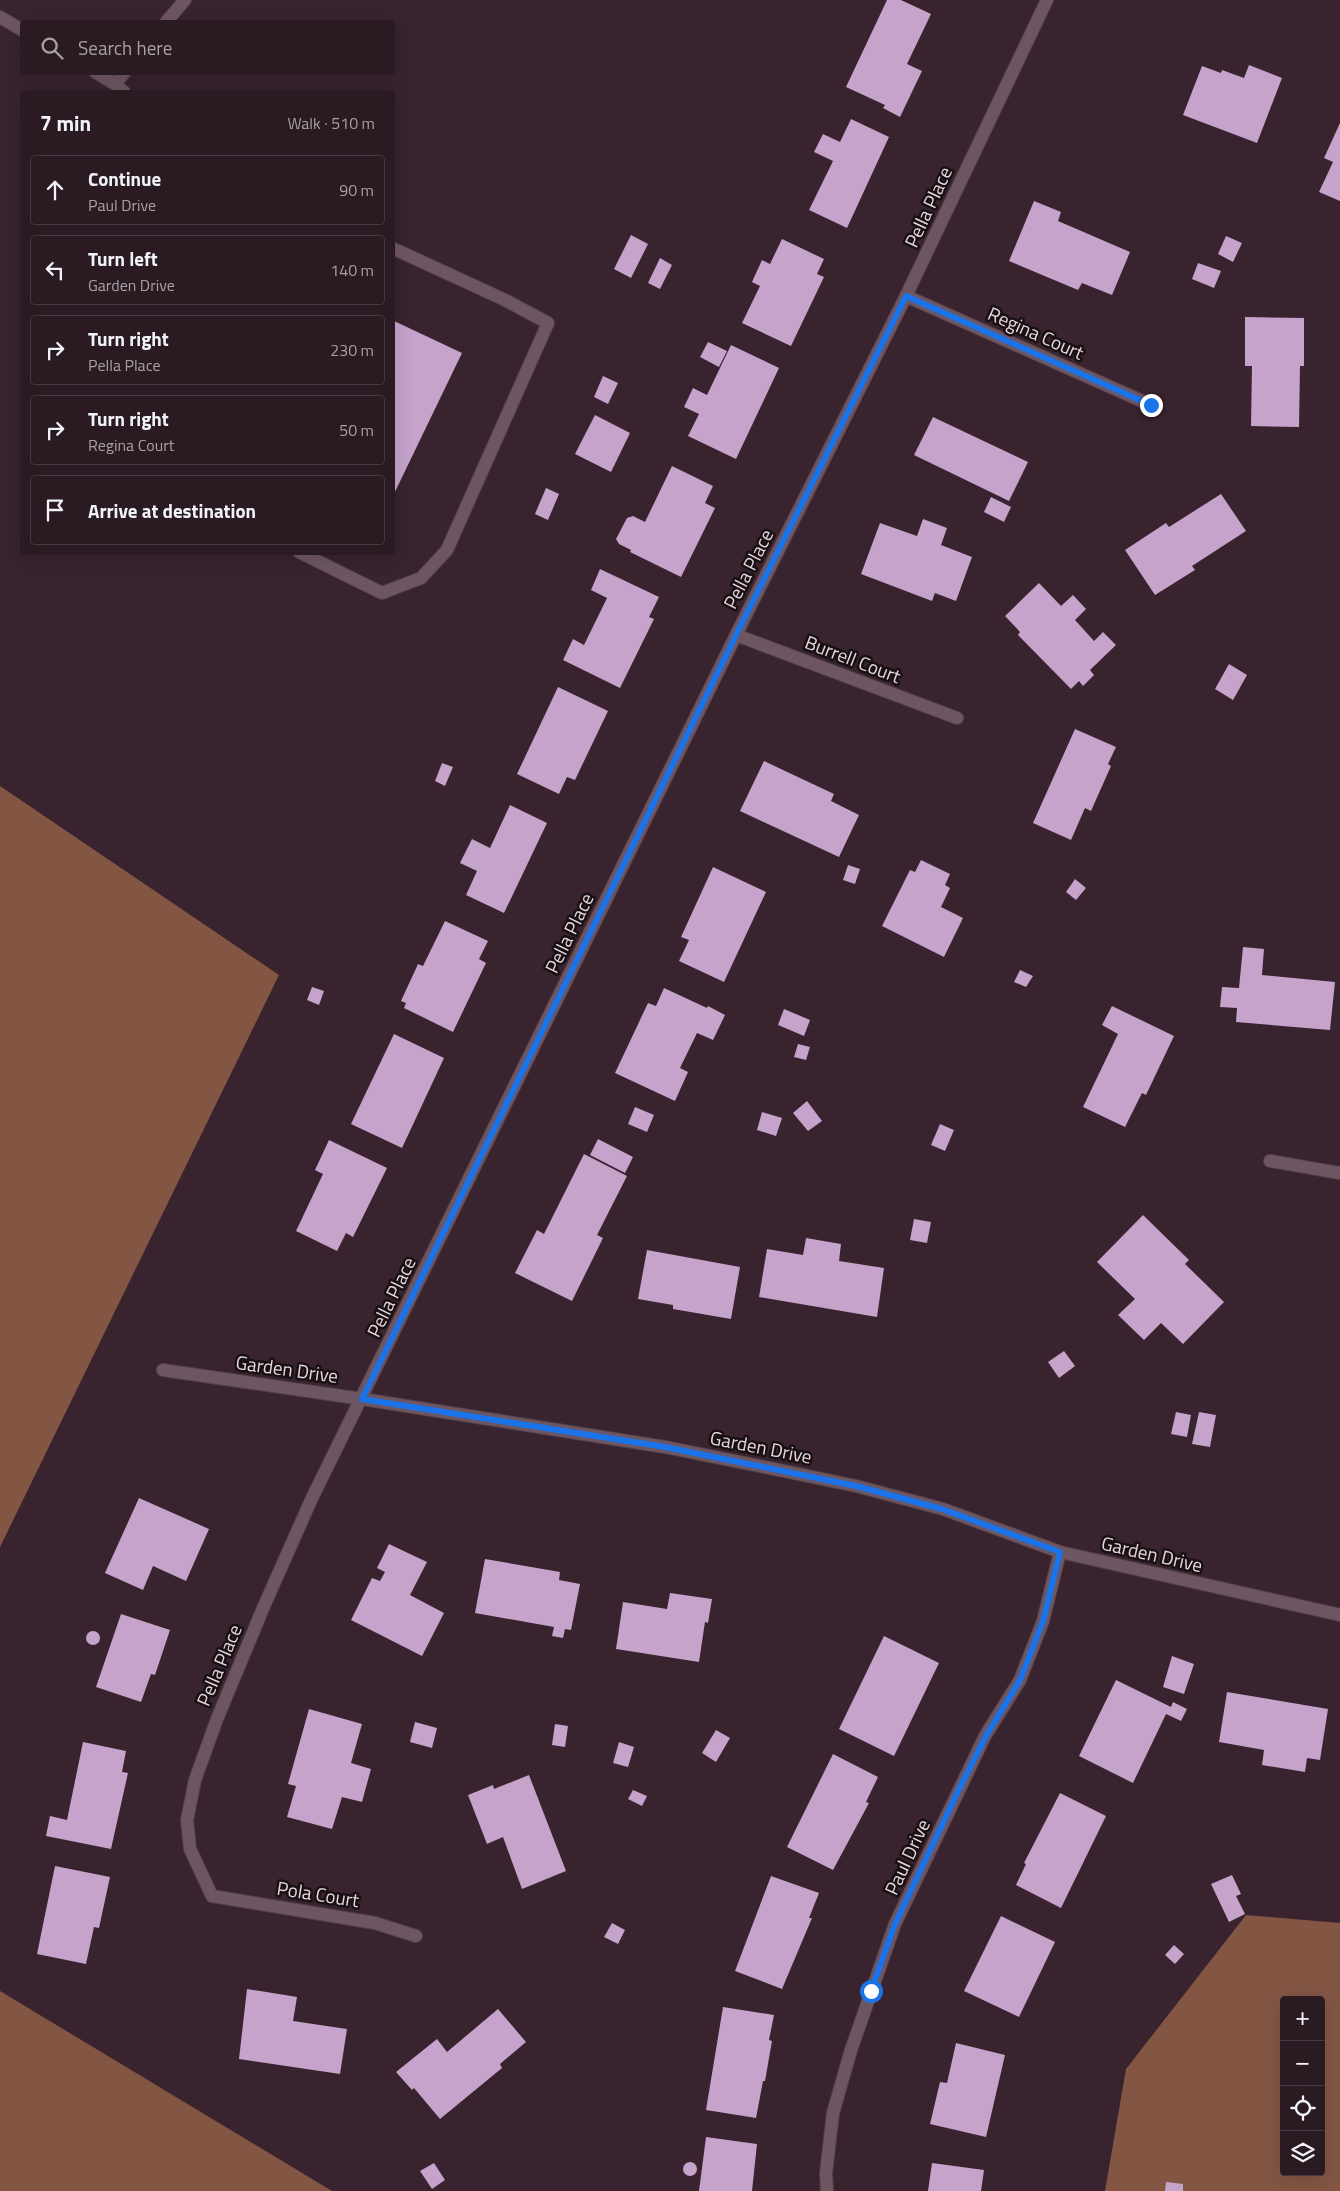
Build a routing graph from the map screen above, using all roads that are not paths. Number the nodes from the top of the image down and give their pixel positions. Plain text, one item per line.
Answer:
1 (185, 0) edge
2 (1047, 0) edge
3 (0, 17) edge
4 (168, 20) edge
5 (20, 29) edge
6 (100, 75) edge
7 (124, 75) edge
8 (120, 88) edge
9 (395, 249) edge
10 (906, 296) junction
11 (1151, 405) dead end
12 (305, 555) edge
13 (736, 635) junction
14 (957, 718) dead end
15 (1270, 1161) dead end
16 (1340, 1173) edge
17 (163, 1370) dead end
18 (362, 1399) junction
19 (1060, 1552) junction
20 (1340, 1615) edge
21 (212, 1896) joint
22 (416, 1936) dead end
23 (827, 2191) edge

1 - 4 street
2 - 10 street, Pella Place
3 - 5 street
6 - 8 street
7 - 8 street
9 - 12 street
10 - 11 street, Regina Court
10 - 13 street, Pella Place
13 - 14 street, Burrell Court
13 - 18 street, Pella Place
15 - 16 street
17 - 18 street, Garden Drive
18 - 19 street, Garden Drive
18 - 21 street, Pella Place
19 - 20 street, Garden Drive
19 - 23 street, Paul Drive
21 - 22 street, Pola Court

